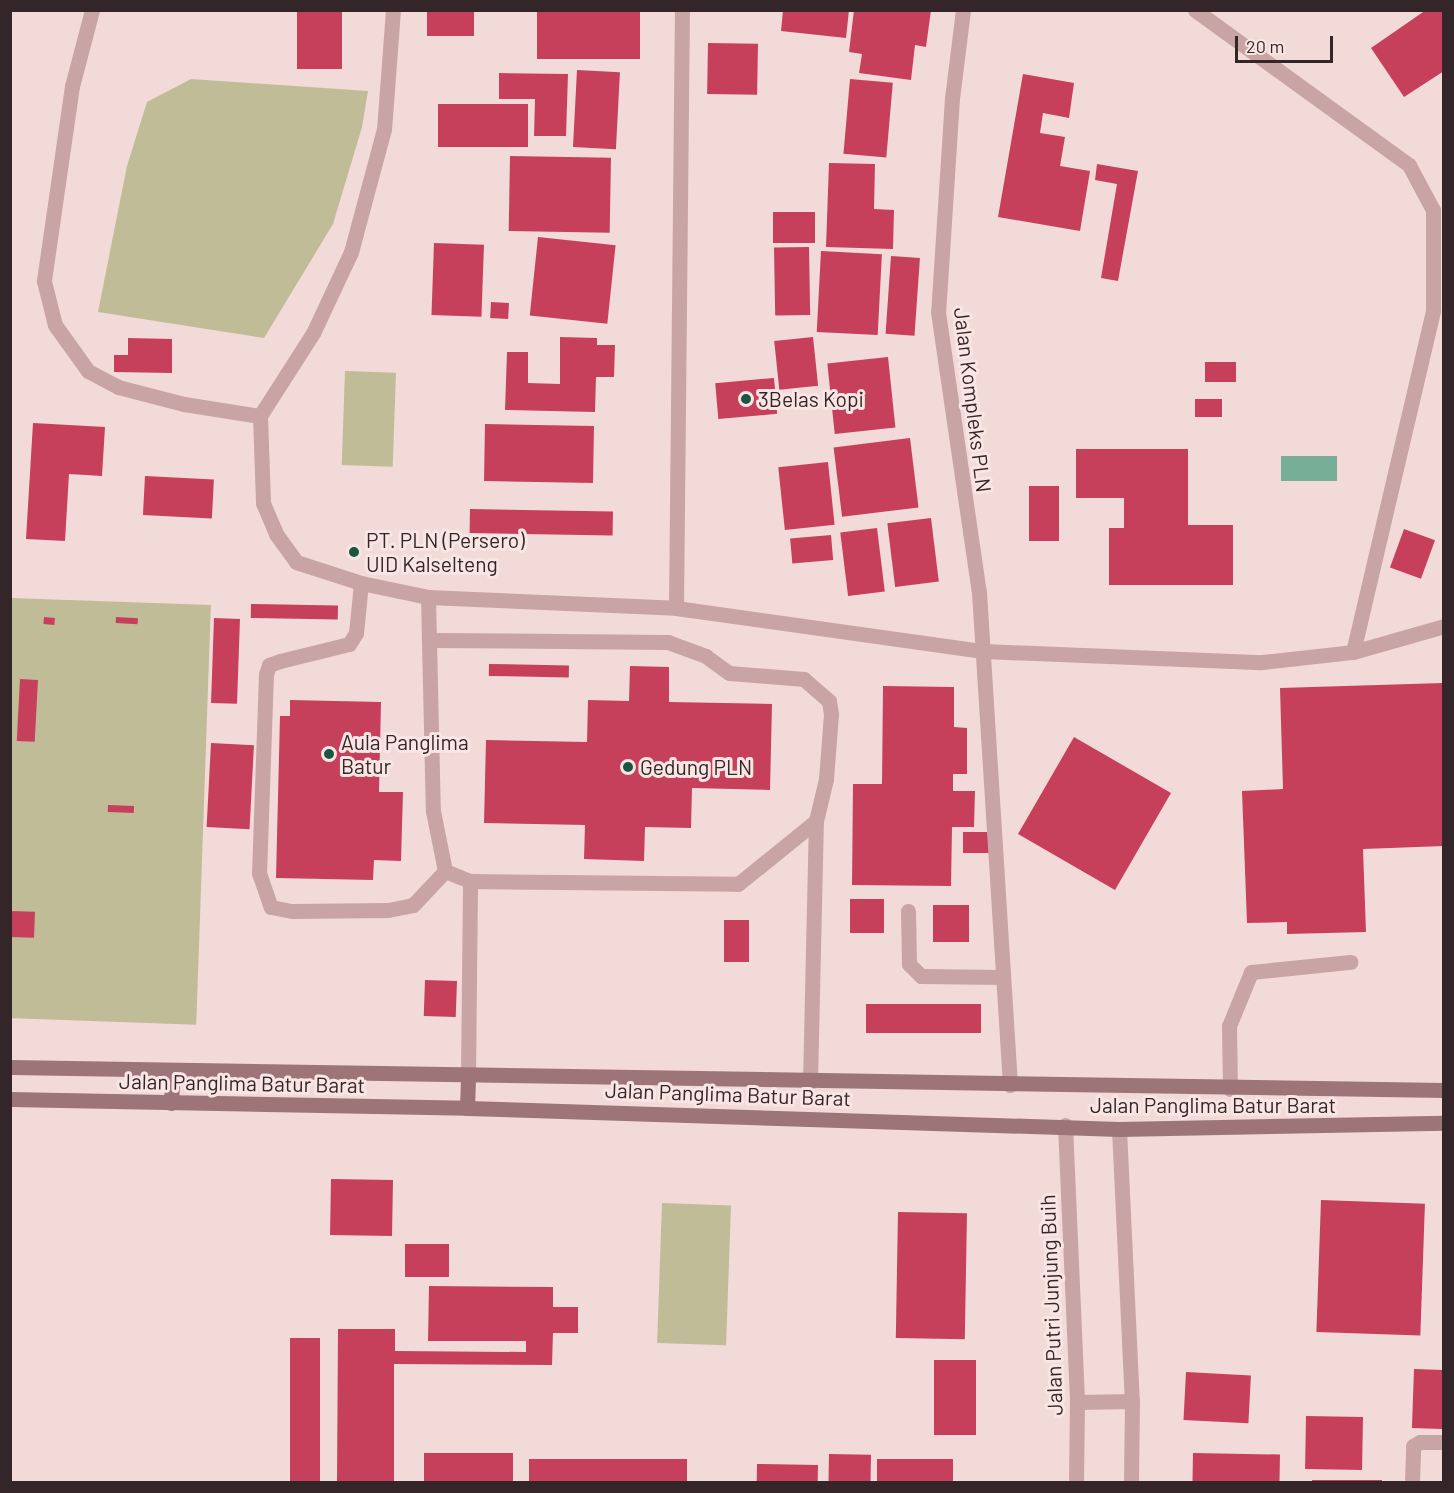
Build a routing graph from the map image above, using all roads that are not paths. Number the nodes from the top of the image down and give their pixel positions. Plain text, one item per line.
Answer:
1 (92, 10) edge
2 (393, 10) edge
3 (682, 10) edge
4 (963, 10) edge
5 (1195, 10) edge
6 (260, 416) junction
7 (361, 583) junction
8 (428, 597) junction
9 (676, 608) junction
10 (1443, 626) edge
11 (429, 640) junction
12 (983, 651) junction
13 (1353, 652) junction
14 (816, 821) junction
15 (444, 871) junction
16 (470, 880) junction
17 (908, 911) dead end
18 (1350, 962) dead end
19 (1003, 977) junction
20 (10, 1067) edge
21 (173, 1070) junction
22 (468, 1076) junction
23 (810, 1082) junction
24 (1010, 1085) junction
25 (1230, 1089) junction
26 (1443, 1090) edge
27 (10, 1099) edge
28 (171, 1103) junction
29 (467, 1108) junction
30 (1443, 1123) edge
31 (1065, 1125) junction
32 (1119, 1129) junction
33 (1132, 1401) junction
34 (1077, 1402) junction
35 (1443, 1442) edge
36 (1076, 1482) edge
37 (1131, 1482) edge
38 (1412, 1482) edge

1 - 6 street
2 - 6 street
3 - 9 street
4 - 12 street, Jalan Kompleks PLN
5 - 13 street
6 - 7 street
7 - 8 street
7 - 15 street
8 - 9 street
8 - 11 street
9 - 12 street
10 - 13 street
11 - 14 street
11 - 15 street
12 - 13 street
12 - 19 street, Jalan Kompleks PLN
14 - 16 street
14 - 23 street
15 - 16 street
16 - 22 street
17 - 19 street
18 - 25 street
19 - 24 street, Jalan Kompleks PLN
20 - 21 main road, Jalan Panglima Batur Barat
21 - 22 main road, Jalan Panglima Batur Barat
21 - 28 main road
22 - 23 main road, Jalan Panglima Batur Barat
22 - 29 main road
23 - 24 main road, Jalan Panglima Batur Barat
24 - 25 main road, Jalan Panglima Batur Barat
25 - 26 main road, Jalan Panglima Batur Barat
27 - 28 main road, Jalan Panglima Batur Barat
28 - 29 main road, Jalan Panglima Batur Barat
29 - 31 main road, Jalan Panglima Batur Barat
30 - 32 main road, Jalan Panglima Batur Barat
31 - 32 main road, Jalan Panglima Batur Barat
31 - 34 street, Jalan Putri Junjung Buih
32 - 33 street
33 - 34 street
33 - 37 street
34 - 36 street, Jalan Putri Junjung Buih
35 - 38 street

